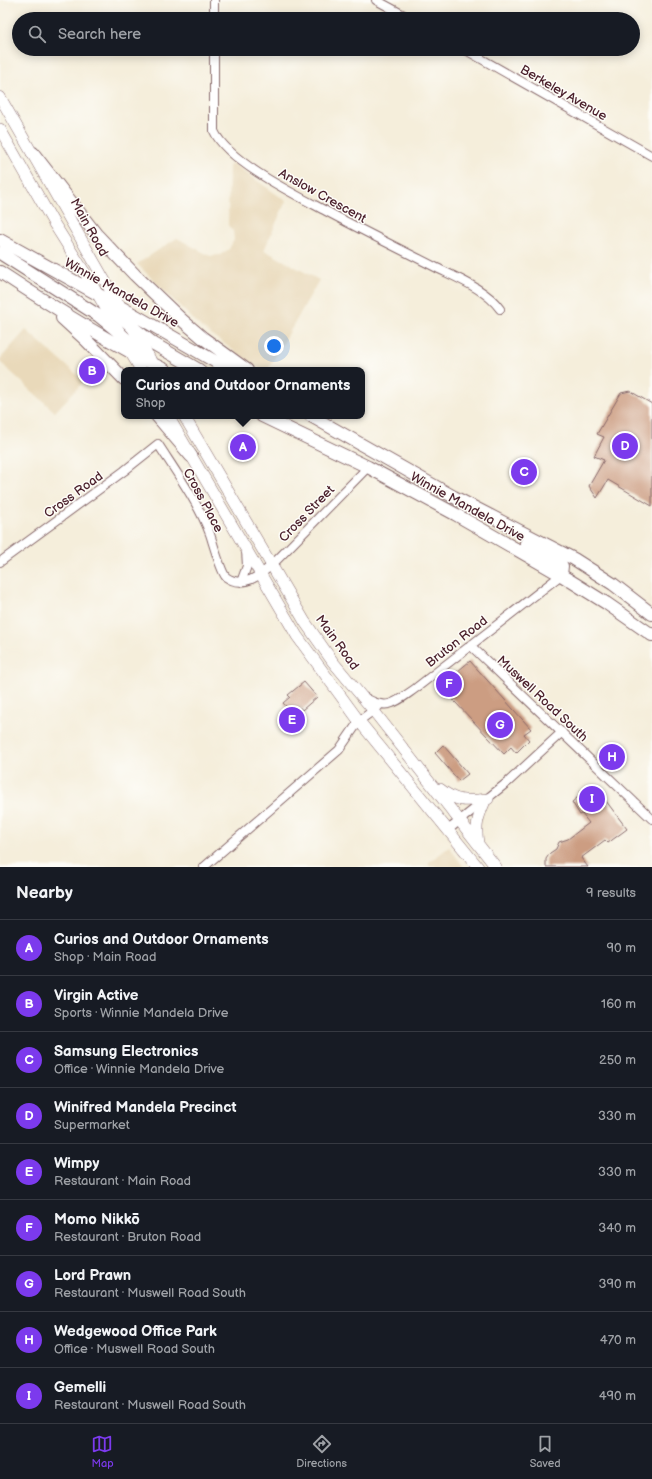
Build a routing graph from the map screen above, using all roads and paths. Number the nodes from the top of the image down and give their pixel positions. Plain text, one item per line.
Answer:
1 (214, 0) edge
2 (376, 0) edge
3 (214, 12) edge
4 (398, 12) edge
5 (214, 56) edge
6 (476, 56) edge
7 (0, 97) edge
8 (0, 129) edge
9 (33, 153) junction
10 (652, 156) edge
11 (0, 240) edge
12 (0, 253) edge
13 (0, 272) edge
14 (98, 295) junction
15 (39, 297) junction
16 (119, 306) junction
17 (500, 310) dead end
18 (131, 326) junction
19 (120, 333) junction
20 (131, 353) junction
21 (139, 367) edge
22 (154, 367) edge
23 (194, 367) edge
24 (225, 367) edge
25 (243, 367) edge
26 (121, 376) edge
27 (160, 419) edge
28 (170, 419) edge
29 (186, 419) edge
30 (268, 419) edge
31 (284, 419) edge
32 (316, 419) edge
33 (318, 443) junction
34 (158, 444) joint
35 (191, 456) junction
36 (368, 467) junction
37 (454, 497) junction
38 (246, 550) junction
39 (0, 562) edge
40 (272, 565) junction
41 (261, 574) junction
42 (561, 575) junction
43 (241, 582) junction
44 (652, 614) edge
45 (652, 635) edge
46 (470, 645) junction
47 (378, 707) junction
48 (359, 721) junction
49 (562, 732) junction
50 (428, 780) junction
51 (486, 800) junction
52 (652, 819) edge
53 (461, 821) junction
54 (448, 830) junction
55 (479, 844) junction
56 (204, 867) edge
57 (478, 867) edge
58 (496, 867) edge

1 - 3 street
2 - 4 street
5 - 17 street, Anslow Crescent
6 - 10 street, Berkeley Avenue
7 - 9 main road, Main Road
8 - 14 main road, Main Road
9 - 16 main road, Main Road
9 - 25 main road
11 - 14 main road, Winnie Mandela Drive
12 - 19 main road
13 - 15 main road
14 - 16 main road, Winnie Mandela Drive
14 - 18 main road
14 - 19 main road, Main Road
15 - 20 main road
15 - 26 main road
16 - 18 main road, Main Road
16 - 24 main road, Winnie Mandela Drive
18 - 22 main road, Main Road
18 - 23 main road
19 - 20 main road, Main Road
19 - 22 main road
20 - 21 main road, Main Road
20 - 22 main road
27 - 35 main road
28 - 35 main road
29 - 40 main road, Main Road
30 - 33 main road, Winnie Mandela Drive
31 - 33 main road
32 - 37 main road, Winnie Mandela Drive
33 - 36 main road, Winnie Mandela Drive
34 - 39 street, Cross Road
34 - 43 street, Cross Place
35 - 38 main road
36 - 40 street, Cross Street
36 - 42 main road, Winnie Mandela Drive
37 - 42 main road
37 - 44 main road, Winnie Mandela Drive
38 - 41 main road
38 - 43 street
40 - 41 street, Cross Street
40 - 47 main road, Main Road
41 - 43 street
41 - 48 main road
42 - 45 main road, Winnie Mandela Drive
42 - 46 street, Bruton Road
46 - 47 street, Bruton Road
46 - 49 street, Muswell Road South
47 - 48 street, Bruton Road
47 - 50 main road, Main Road
48 - 54 main road
48 - 56 street, Bruton Road
49 - 51 street
49 - 52 street, Muswell Road South
50 - 51 main road
50 - 53 main road, Main Road
51 - 53 street
51 - 55 main road
53 - 54 street
53 - 55 main road, Main Road
54 - 57 main road
55 - 58 main road, Main Road

